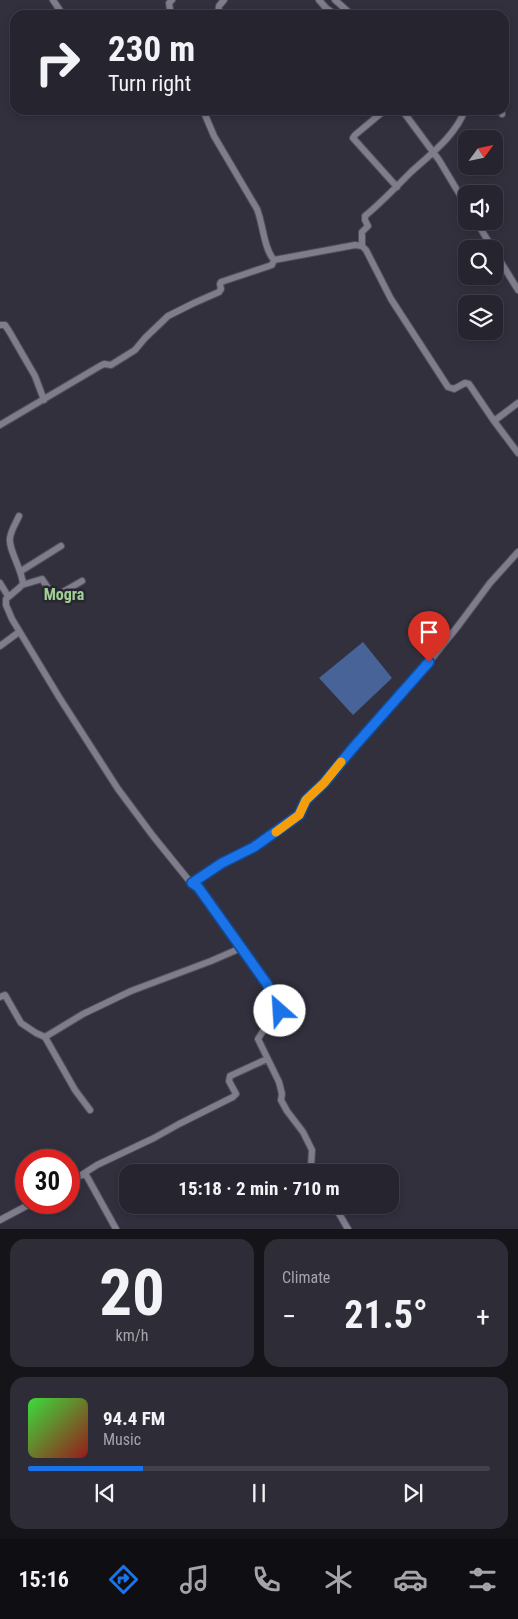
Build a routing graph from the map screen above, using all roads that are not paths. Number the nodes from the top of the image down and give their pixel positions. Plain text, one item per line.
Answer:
1 (319, 0) edge
2 (335, 0) edge
3 (329, 10) edge
4 (346, 10) edge
5 (205, 115) edge
6 (379, 115) edge
7 (406, 115) edge
8 (462, 115) edge
9 (434, 152) junction
10 (397, 187) junction
11 (458, 192) edge
12 (362, 246) junction
13 (274, 260) junction
14 (503, 266) edge
15 (518, 290) edge
16 (0, 325) edge
17 (44, 400) junction
18 (518, 403) edge
19 (494, 421) junction
20 (0, 426) edge
21 (518, 453) edge
22 (19, 516) dead end
23 (61, 546) dead end
24 (518, 552) edge
25 (21, 571) junction
26 (82, 581) dead end
27 (0, 583) edge
28 (22, 585) junction
29 (8, 596) junction
30 (19, 632) junction
31 (0, 646) edge
32 (192, 883) junction
33 (241, 948) junction
34 (0, 997) edge
35 (45, 1037) junction
36 (267, 1059) junction
37 (90, 1110) dead end
38 (312, 1164) edge
39 (85, 1173) junction
40 (80, 1176) edge
41 (15, 1212) edge
42 (338, 1214) edge
43 (0, 1220) edge
44 (344, 1228) edge
45 (116, 1229) edge

1 - 3 street
2 - 4 street
5 - 13 street
6 - 10 street
7 - 9 street
8 - 9 street
9 - 10 street
9 - 11 street
10 - 12 street
12 - 13 street
12 - 19 street
13 - 17 street
14 - 15 street
16 - 17 street
17 - 20 street
18 - 19 street
19 - 21 street
22 - 25 street
23 - 25 street
24 - 32 street
25 - 28 street
26 - 28 street
27 - 29 street
28 - 29 street
29 - 30 street
30 - 31 street
30 - 32 street
32 - 33 street
33 - 35 street
33 - 36 street
34 - 35 street
35 - 37 street
36 - 38 street
36 - 39 street
39 - 40 street
39 - 45 street
41 - 43 street
42 - 44 street

